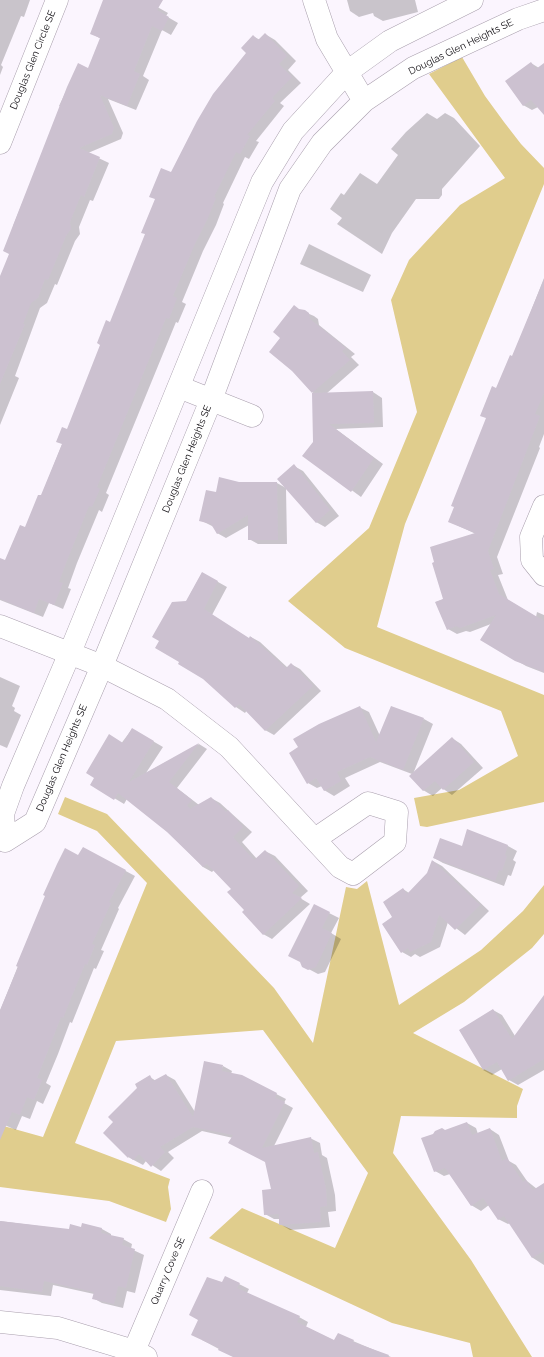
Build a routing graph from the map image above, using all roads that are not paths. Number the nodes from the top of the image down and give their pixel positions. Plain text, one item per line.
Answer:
1 (57, 0) edge
2 (314, 0) edge
3 (472, 0) edge
4 (544, 10) edge
5 (347, 72) junction
6 (364, 101) junction
7 (0, 142) edge
8 (179, 387) junction
9 (211, 400) junction
10 (252, 416) dead end
11 (544, 506) edge
12 (544, 575) edge
13 (0, 626) edge
14 (69, 654) junction
15 (102, 666) junction
16 (315, 839) dead end
17 (2, 846) edge
18 (202, 1191) dead end
19 (0, 1322) edge
20 (140, 1354) edge

1 - 7 street, Douglas Glen Circle SE
2 - 5 street
3 - 5 street, Douglas Glen Heights SE
4 - 6 street, Douglas Glen Heights SE
5 - 6 street
5 - 8 street, Douglas Glen Heights SE
6 - 9 street, Douglas Glen Heights SE
8 - 9 street
8 - 14 street, Douglas Glen Heights SE
9 - 10 street
9 - 15 street, Douglas Glen Heights SE
11 - 12 street
13 - 14 street
14 - 15 street
14 - 17 street, Douglas Glen Heights SE
15 - 16 street
15 - 17 street, Douglas Glen Heights SE
18 - 20 street, Quarry Cove SE
19 - 20 street

